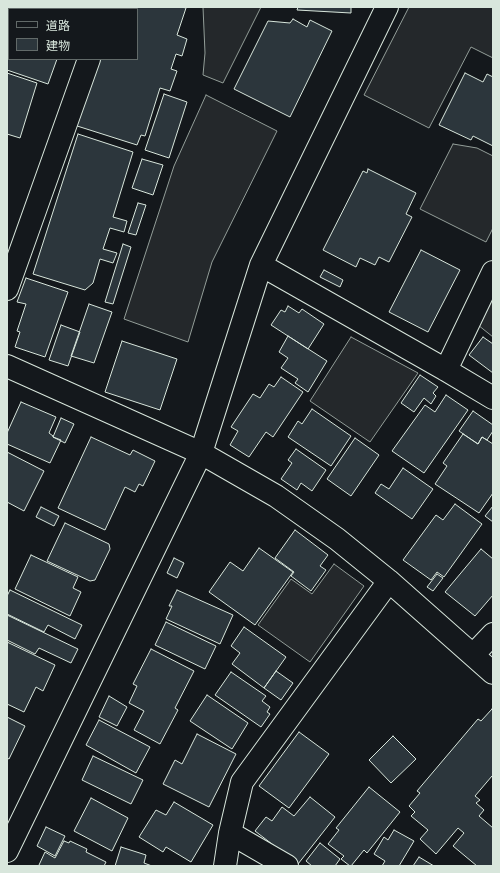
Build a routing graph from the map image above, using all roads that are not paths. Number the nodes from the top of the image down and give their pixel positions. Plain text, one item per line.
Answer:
1 (387, 7) edge
2 (89, 60) edge
3 (260, 265) junction
4 (493, 272) edge
5 (7, 289) edge
6 (7, 366) edge
7 (446, 370) junction
8 (493, 398) edge
9 (201, 453) junction
10 (389, 581) junction
11 (493, 634) edge
12 (473, 655) junction
13 (493, 673) edge
14 (230, 833) junction
15 (7, 851) edge
16 (225, 866) edge
17 (287, 866) edge

1 - 3 street
2 - 5 street
3 - 7 street
3 - 9 street
4 - 7 street
6 - 9 street
7 - 8 street
9 - 10 street
9 - 15 street
10 - 12 street
10 - 14 street
11 - 12 street
12 - 13 street
14 - 16 street
14 - 17 street

